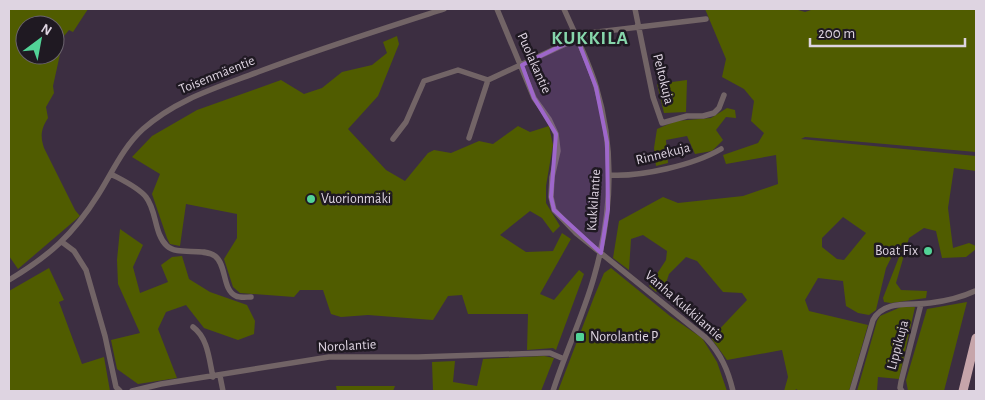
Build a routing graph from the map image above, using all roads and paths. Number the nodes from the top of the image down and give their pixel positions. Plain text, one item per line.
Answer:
1 (444, 9) edge
2 (497, 9) edge
3 (564, 9) edge
4 (635, 9) edge
5 (706, 19) dead end
6 (638, 27) junction
7 (577, 38) junction
8 (522, 65) junction
9 (488, 80) junction
10 (724, 95) dead end
11 (469, 138) dead end
12 (393, 139) dead end
13 (721, 149) dead end
14 (111, 174) junction
15 (609, 175) junction
16 (62, 242) junction
17 (601, 253) junction
18 (9, 280) edge
19 (975, 291) dead end
20 (251, 297) dead end
21 (921, 304) junction
22 (193, 328) dead end
23 (976, 338) edge
24 (564, 359) junction
25 (220, 376) junction
26 (213, 377) junction
27 (120, 391) edge
28 (132, 391) edge
29 (223, 391) edge
30 (553, 391) edge
31 (733, 391) edge
32 (852, 391) edge
33 (902, 391) edge
34 (963, 391) edge

1 - 14 street, Toisenmäentie
2 - 8 street, Puolakantie
3 - 7 street, Kukkilantie
4 - 6 street
5 - 6 street
6 - 7 street
6 - 10 street, Peltokuja
7 - 8 street
7 - 15 street, Kukkilantie
8 - 9 street
8 - 17 street, Puolakantie
9 - 11 street
9 - 12 street
13 - 15 street, Rinnekuja
14 - 16 street, Toisenmäentie
14 - 20 street
15 - 17 street, Kukkilantie
16 - 18 street, Toisenmäentie
16 - 27 street
17 - 24 street, Kukkilantie
17 - 31 street, Vanha Kukkilantie
19 - 21 street
21 - 32 street
21 - 33 street, Lippikuja
22 - 26 street
23 - 34 highway
24 - 25 street, Norolantie
24 - 30 street, Kukkilantie
25 - 26 street, Norolantie
25 - 29 street
26 - 28 street, Norolantie

